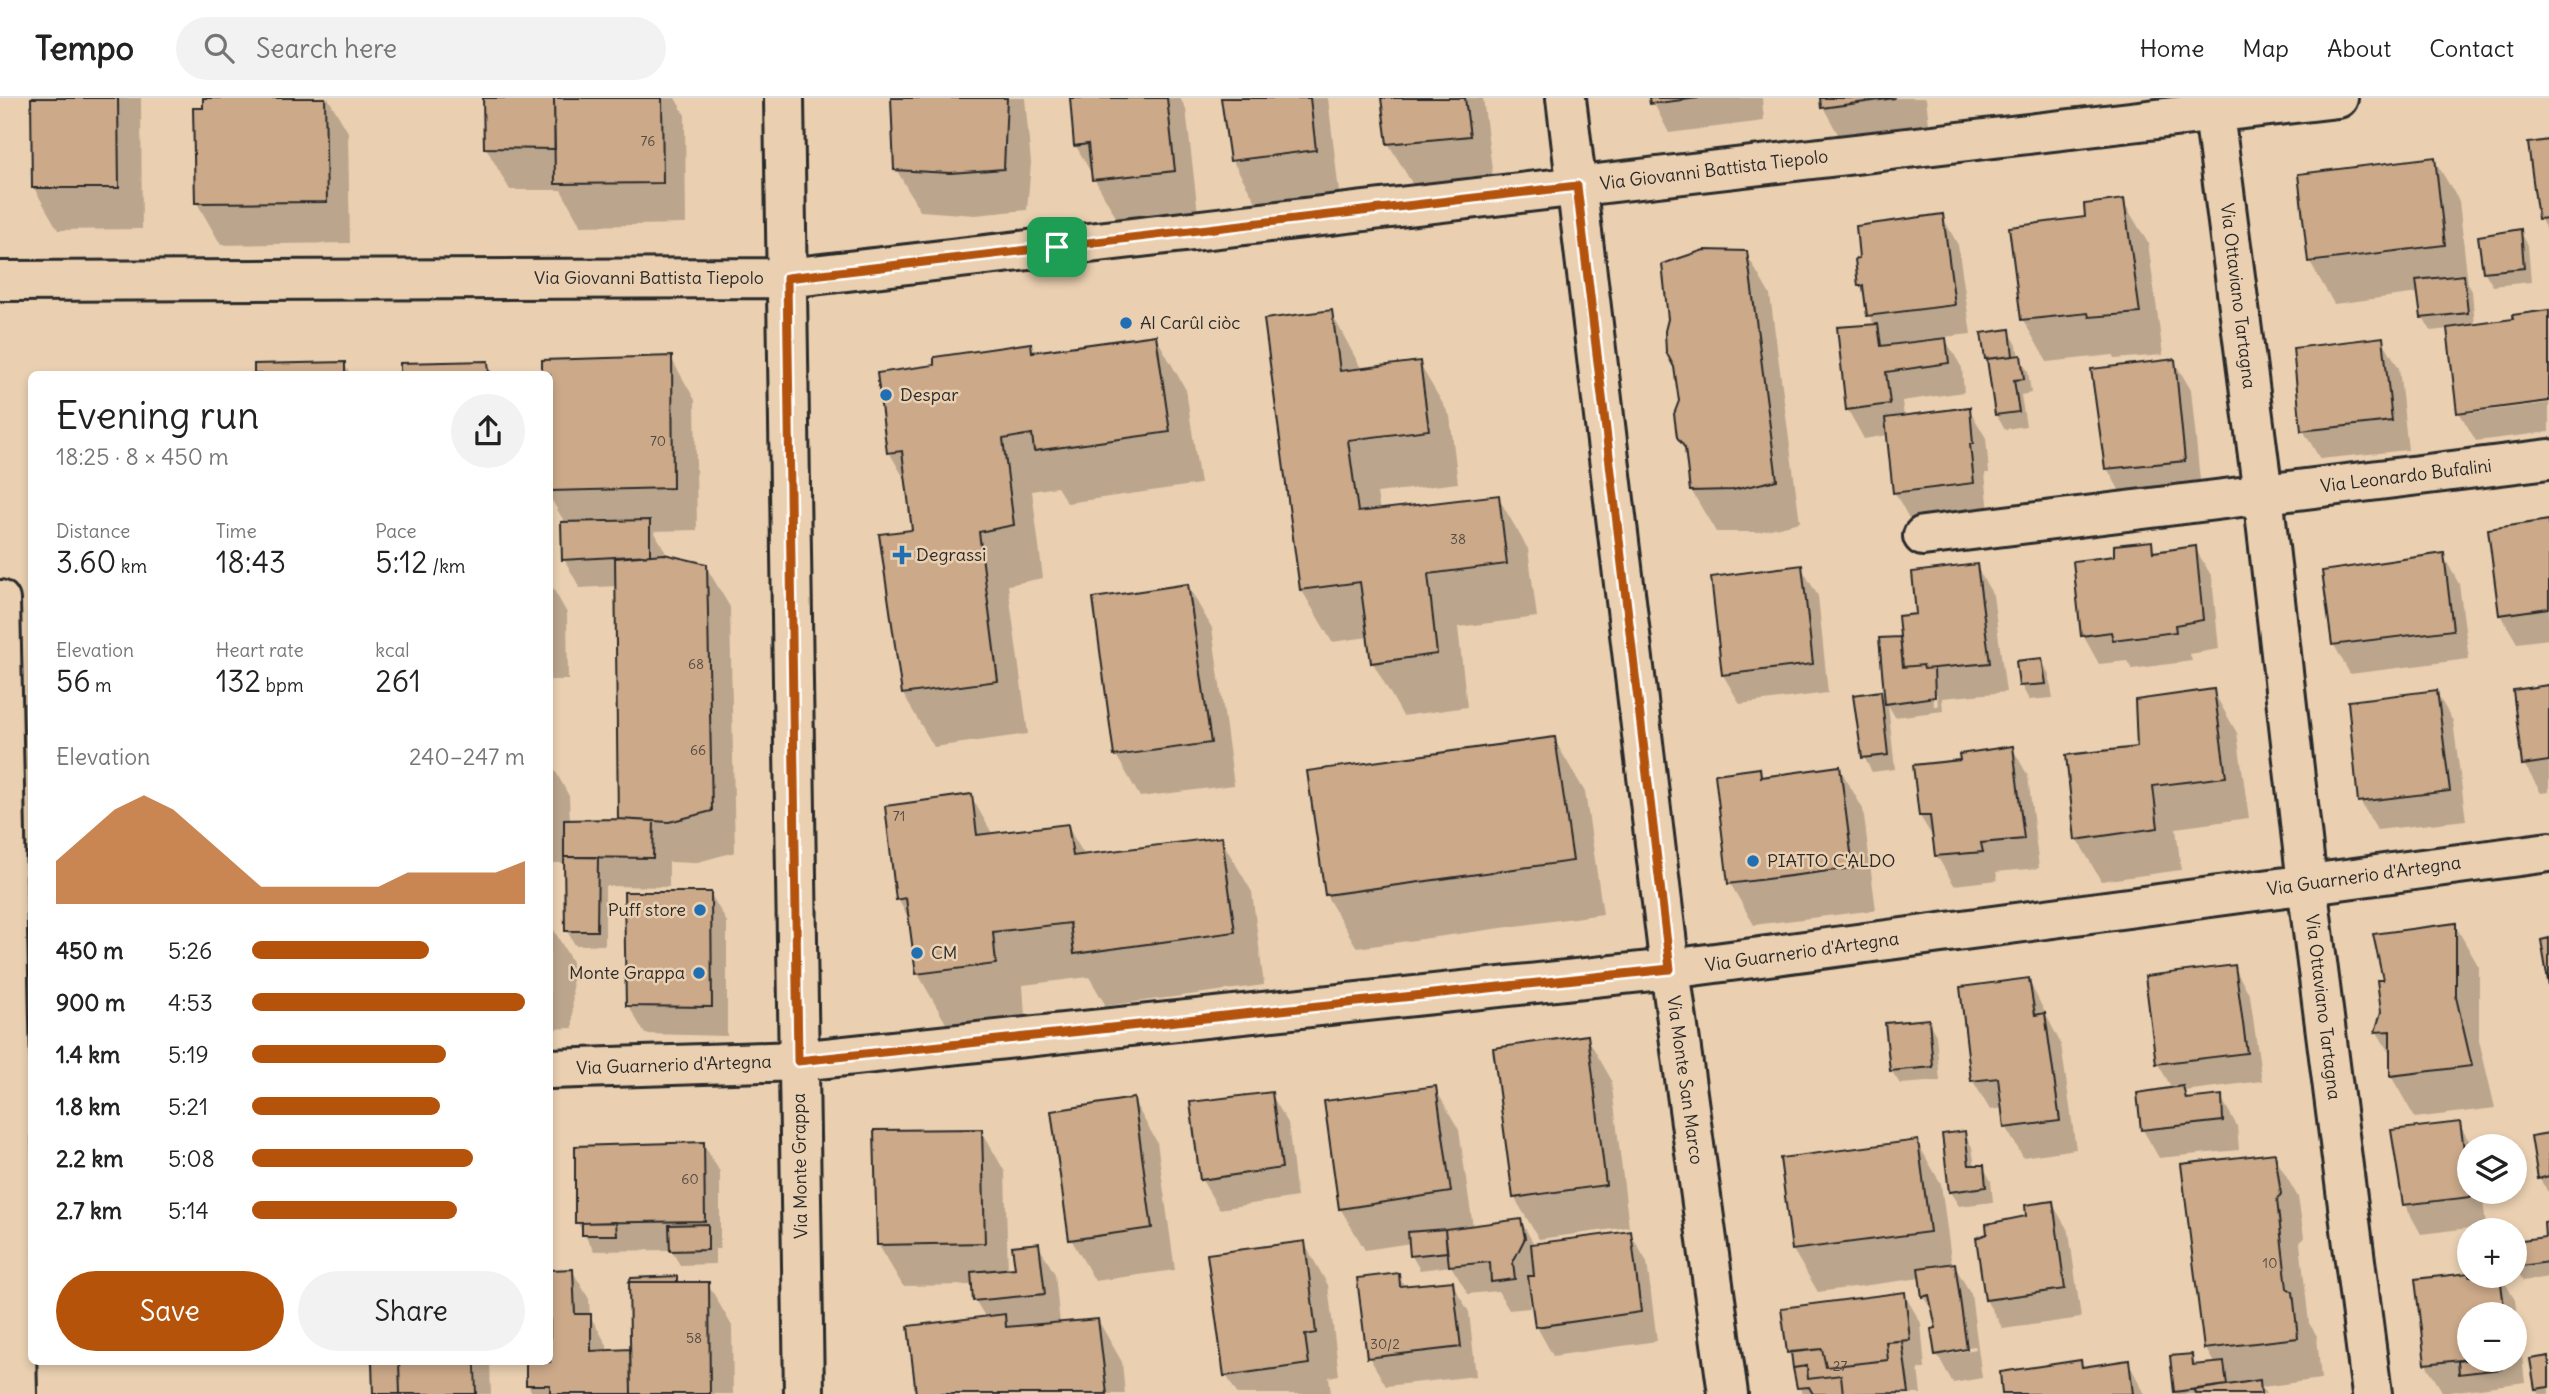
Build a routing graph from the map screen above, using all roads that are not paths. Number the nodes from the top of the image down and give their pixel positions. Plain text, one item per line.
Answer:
1 (784, 98) edge
2 (1566, 98) edge
3 (2338, 98) edge
4 (2213, 105) edge
5 (1577, 186) junction
6 (787, 278) junction
7 (0, 281) edge
8 (2549, 459) edge
9 (2263, 494) junction
10 (1923, 536) dead end
11 (0, 600) edge
12 (2549, 852) edge
13 (2307, 884) junction
14 (1670, 969) junction
15 (798, 1061) junction
16 (553, 1069) edge
17 (14, 1086) edge
18 (17, 1394) edge
19 (804, 1394) edge
20 (1728, 1394) edge
21 (2372, 1394) edge

1 - 6 street, Via Monte Grappa
2 - 5 street, Via Monte San Marco
3 - 4 street, Via Giovanni Battista Tiepolo
4 - 5 street, Via Giovanni Battista Tiepolo
4 - 9 street, Via Ottaviano Tartagna
5 - 6 street, Via Giovanni Battista Tiepolo
5 - 14 street, Via Monte San Marco
6 - 7 street, Via Giovanni Battista Tiepolo
6 - 15 street, Via Monte Grappa
8 - 9 street, Via Leonardo Bufalini
9 - 10 street
9 - 13 street, Via Ottaviano Tartagna
11 - 17 street
12 - 13 street, Via Guarnerio d'Artegna
13 - 14 street, Via Guarnerio d'Artegna
13 - 21 street, Via Ottaviano Tartagna
14 - 15 street, Via Guarnerio d'Artegna
14 - 20 street, Via Monte San Marco
15 - 16 street, Via Guarnerio d'Artegna
15 - 19 street, Via Monte Grappa
17 - 18 street

